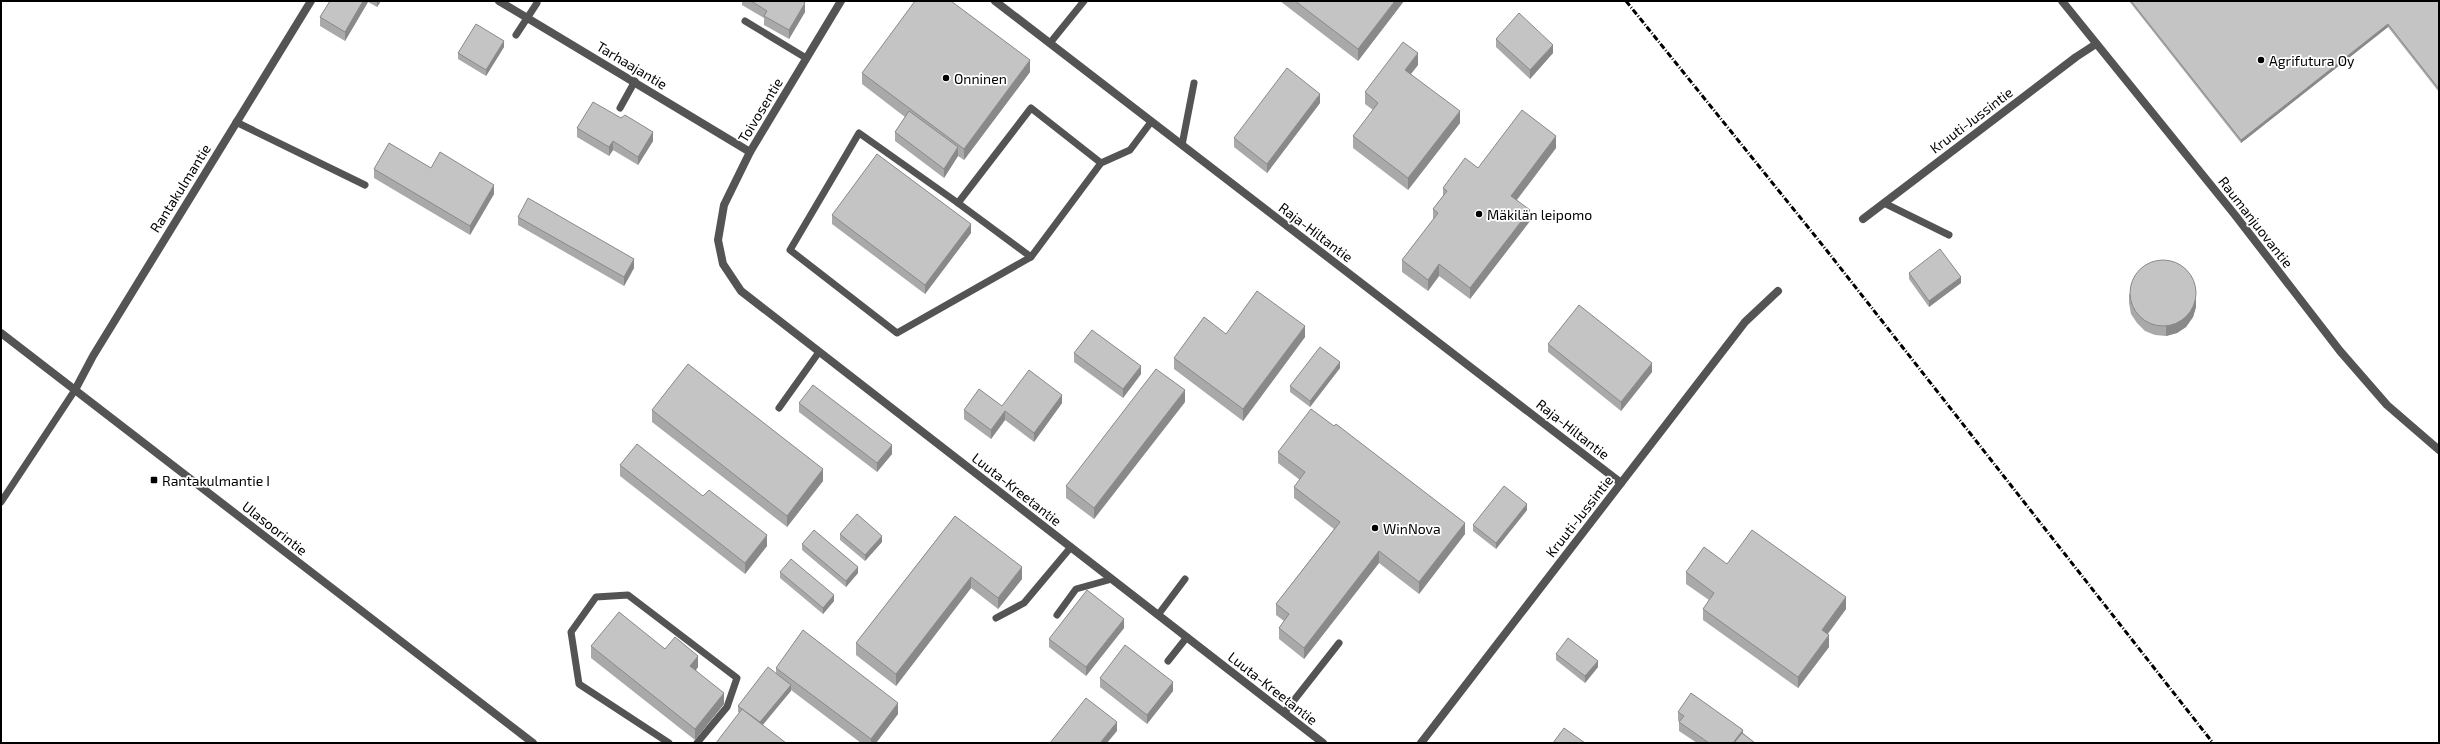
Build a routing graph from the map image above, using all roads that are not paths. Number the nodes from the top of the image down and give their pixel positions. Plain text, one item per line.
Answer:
1 (311, 1) edge
2 (499, 1) edge
3 (841, 1) edge
4 (995, 1) edge
5 (1084, 1) edge
6 (2062, 1) edge
7 (536, 3) dead end
8 (526, 17) junction
9 (745, 22) dead end
10 (516, 35) dead end
11 (1050, 43) junction
12 (2096, 44) junction
13 (806, 58) junction
14 (635, 81) junction
15 (1194, 83) dead end
16 (620, 108) dead end
17 (236, 122) junction
18 (1151, 122) junction
19 (1182, 145) junction
20 (750, 152) junction
21 (1101, 163) junction
22 (366, 185) dead end
23 (958, 203) junction
24 (1884, 203) junction
25 (1863, 219) dead end
26 (1949, 234) dead end
27 (718, 240) joint
28 (1031, 257) junction
29 (1778, 290) dead end
30 (1, 333) edge
31 (819, 352) junction
32 (75, 390) junction
33 (779, 408) dead end
34 (2439, 450) edge
35 (1621, 483) junction
36 (1, 502) edge
37 (1071, 547) junction
38 (1112, 579) junction
39 (1185, 579) dead end
40 (1057, 615) dead end
41 (1158, 615) junction
42 (996, 618) dead end
43 (1187, 638) junction
44 (1339, 643) dead end
45 (1168, 661) dead end
46 (1284, 713) junction
47 (533, 743) edge
48 (669, 743) edge
49 (697, 743) edge
50 (1323, 743) edge
51 (1420, 743) edge

1 - 17 street, Rantakulmantie
2 - 8 street, Tarhaajantie
3 - 13 street, Toivosentie
4 - 11 street, Raja-Hiltantie
5 - 11 lane
6 - 12 street, Raumanjuovantie
7 - 8 lane
8 - 10 lane
8 - 14 street, Tarhaajantie
9 - 13 lane
11 - 18 street, Raja-Hiltantie
12 - 24 street, Kruuti-Jussintie
12 - 34 street, Raumanjuovantie
13 - 20 street, Toivosentie
14 - 16 lane
14 - 20 street, Tarhaajantie
15 - 19 lane
17 - 22 lane
17 - 32 street, Rantakulmantie
18 - 19 street, Raja-Hiltantie
18 - 21 lane
19 - 35 street, Raja-Hiltantie
20 - 27 street, Toivosentie
21 - 23 lane
21 - 28 lane
23 - 28 lane
23 - 28 lane
24 - 25 street, Kruuti-Jussintie
24 - 26 lane
27 - 31 street, Luuta-Kreetantie
29 - 35 street, Kruuti-Jussintie
30 - 32 street, Ulasoorintie
31 - 33 lane
31 - 37 street, Luuta-Kreetantie
32 - 36 lane
32 - 47 street, Ulasoorintie
35 - 51 street, Kruuti-Jussintie
37 - 38 street, Luuta-Kreetantie
37 - 42 lane
38 - 40 lane
38 - 41 street, Luuta-Kreetantie
39 - 41 lane
41 - 43 street, Luuta-Kreetantie
43 - 45 lane
43 - 46 street, Luuta-Kreetantie
44 - 46 lane
46 - 50 street, Luuta-Kreetantie
48 - 49 lane

